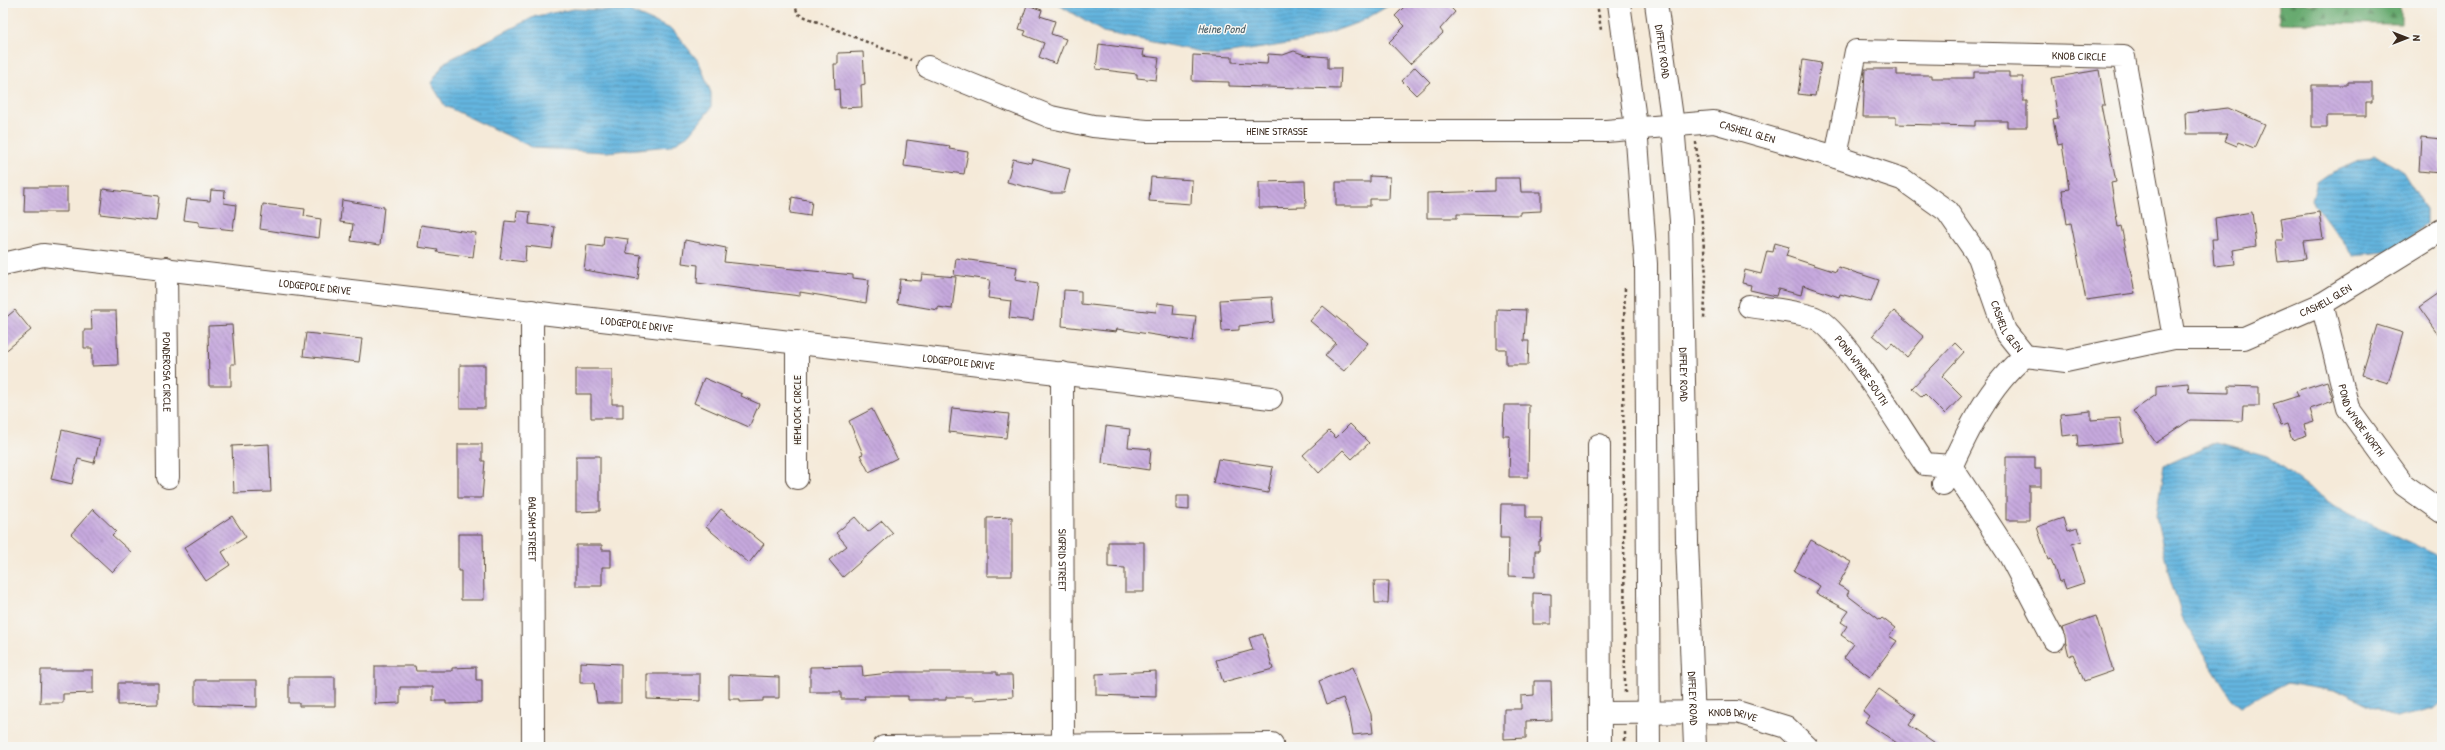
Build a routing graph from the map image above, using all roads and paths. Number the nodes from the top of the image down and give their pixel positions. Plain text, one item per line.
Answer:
1 (794, 3) edge
2 (1597, 3) edge
3 (1620, 3) edge
4 (1656, 3) edge
5 (1601, 33) dead end
6 (928, 67) joint
7 (1673, 124) junction
8 (1636, 127) junction
9 (1836, 157) junction
10 (2442, 230) edge
11 (3, 264) edge
12 (166, 268) junction
13 (1625, 282) dead end
14 (2322, 304) junction
15 (1749, 306) dead end
16 (532, 311) junction
17 (2174, 338) junction
18 (797, 342) junction
19 (2025, 356) junction
20 (1062, 373) junction
21 (1271, 398) dead end
22 (1599, 445) dead end
23 (1947, 475) junction
24 (168, 476) dead end
25 (797, 478) dead end
26 (2442, 512) edge
27 (2054, 640) dead end
28 (1649, 711) junction
29 (1695, 711) junction
30 (1625, 712) junction
31 (1600, 713) junction
32 (1272, 744) dead end
33 (1063, 746) edge
34 (533, 747) edge
35 (884, 747) edge
36 (1600, 747) edge
37 (1625, 747) edge
38 (1649, 747) edge
39 (1695, 747) edge
40 (1807, 747) edge

1 - 6 path
2 - 5 path
3 - 8 street
4 - 7 street, DIFFLEY ROAD
6 - 8 street, HEINE STRASSE
7 - 8 street, CASHELL GLEN
7 - 9 street, CASHELL GLEN
7 - 29 street, DIFFLEY ROAD
8 - 28 street
9 - 17 street, KNOB CIRCLE
9 - 19 street, CASHELL GLEN
10 - 14 street, CASHELL GLEN
11 - 12 street, LODGEPOLE DRIVE
12 - 16 street, LODGEPOLE DRIVE
12 - 24 street, PONDEROSA CIRCLE
13 - 30 path
14 - 17 street, CASHELL GLEN
14 - 26 street, POND WYNDE NORTH
15 - 23 street, POND WYNDE SOUTH
16 - 18 street, LODGEPOLE DRIVE
16 - 34 street, BALSAM STREET
17 - 19 street, CASHELL GLEN
18 - 20 street, LODGEPOLE DRIVE
18 - 25 street, HEMLOCK CIRCLE
19 - 23 street
20 - 21 street, LODGEPOLE DRIVE
20 - 33 street, SIGFRID STREET
22 - 31 street
23 - 27 street
28 - 29 street, KNOB DRIVE
28 - 30 street, KNOB DRIVE
28 - 38 street
29 - 39 street, DIFFLEY ROAD
29 - 40 street, KNOB DRIVE
30 - 31 street, KNOB DRIVE
30 - 37 path
31 - 36 street
32 - 33 street
33 - 35 street

